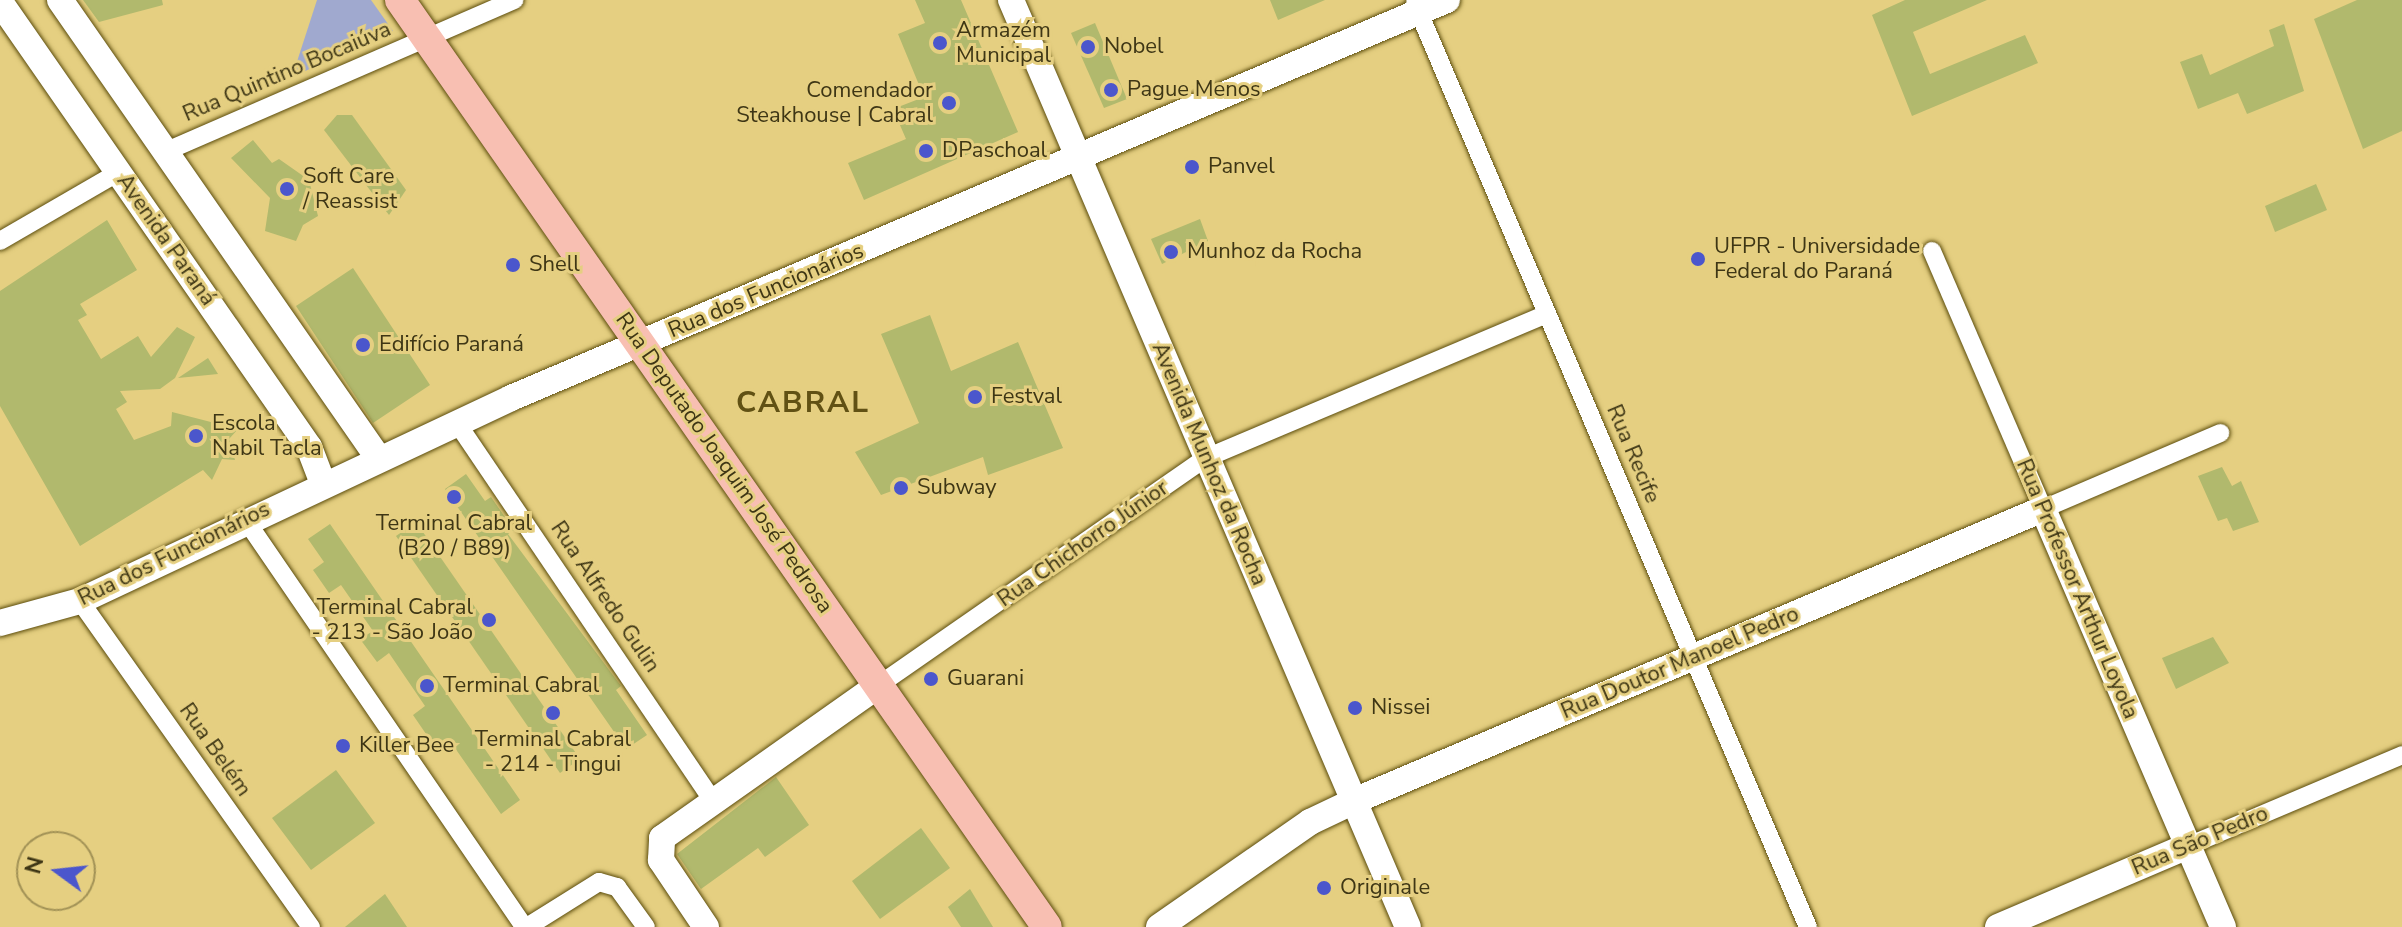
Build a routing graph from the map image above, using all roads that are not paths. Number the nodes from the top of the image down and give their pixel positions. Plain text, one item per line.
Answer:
1 (60, 0) edge
2 (400, 0) edge
3 (515, 0) edge
4 (1011, 0) edge
5 (1447, 0) edge
6 (0, 2) edge
7 (1417, 6) edge
8 (427, 38) junction
9 (167, 151) junction
10 (1079, 157) junction
11 (119, 172) junction
12 (0, 241) edge
13 (1932, 251) dead end
14 (1547, 314) junction
15 (641, 344) junction
16 (457, 423) junction
17 (2220, 433) dead end
18 (1206, 458) junction
19 (379, 459) junction
20 (323, 484) junction
21 (2043, 509) junction
22 (245, 519) junction
23 (80, 601) junction
24 (0, 623) edge
25 (1693, 657) junction
26 (879, 685) junction
27 (2402, 755) edge
28 (1354, 801) junction
29 (702, 806) junction
30 (1310, 822) junction
31 (2188, 846) junction
32 (1406, 923) edge
33 (311, 927) edge
34 (525, 927) edge
35 (646, 927) edge
36 (706, 927) edge
37 (1047, 927) edge
38 (1159, 927) edge
39 (1808, 927) edge
40 (1998, 927) edge
41 (2223, 927) edge

1 - 9 street
2 - 8 main road, Rua Deputado Joaquim José Pedrosa
3 - 8 street, Rua Quintino Bocaiúva
4 - 10 street, Avenida Munhoz da Rocha
5 - 7 street, Rua dos Funcionários
6 - 11 street, Avenida Paraná
7 - 10 street, Rua dos Funcionários
7 - 14 street, Rua Recife
8 - 9 street, Rua Quintino Bocaiúva
8 - 15 main road, Rua Deputado Joaquim José Pedrosa
9 - 19 street
10 - 15 street, Rua dos Funcionários
10 - 18 street, Avenida Munhoz da Rocha
11 - 12 street
11 - 20 street, Avenida Paraná
13 - 21 street, Rua Professor Arthur Loyola
14 - 18 street, Rua Chichorro Júnior
14 - 25 street, Rua Recife
15 - 16 street, Rua dos Funcionários
15 - 26 main road, Rua Deputado Joaquim José Pedrosa
16 - 19 street, Rua dos Funcionários
16 - 29 street, Rua Alfredo Gulin
17 - 21 street, Rua Doutor Manoel Pedro
18 - 26 street, Rua Chichorro Júnior
18 - 28 street, Avenida Munhoz da Rocha
19 - 20 street, Rua dos Funcionários
20 - 22 street, Rua dos Funcionários
21 - 25 street, Rua Doutor Manoel Pedro
21 - 31 street, Rua Professor Arthur Loyola
22 - 23 street, Rua dos Funcionários
22 - 34 street
23 - 24 street, Rua dos Funcionários
23 - 33 street, Rua Belém
25 - 28 street, Rua Doutor Manoel Pedro
25 - 39 street, Rua Recife
26 - 29 street, Rua Chichorro Júnior
26 - 37 main road, Rua Deputado Joaquim José Pedrosa
27 - 31 street, Rua São Pedro
28 - 30 street, Rua Doutor Manoel Pedro
28 - 32 street, Avenida Munhoz da Rocha
29 - 36 street, Rua Chichorro Júnior
30 - 32 street
30 - 38 street, Rua Doutor Manoel Pedro
31 - 40 street, Rua São Pedro
31 - 41 street, Rua Professor Arthur Loyola
34 - 35 street

